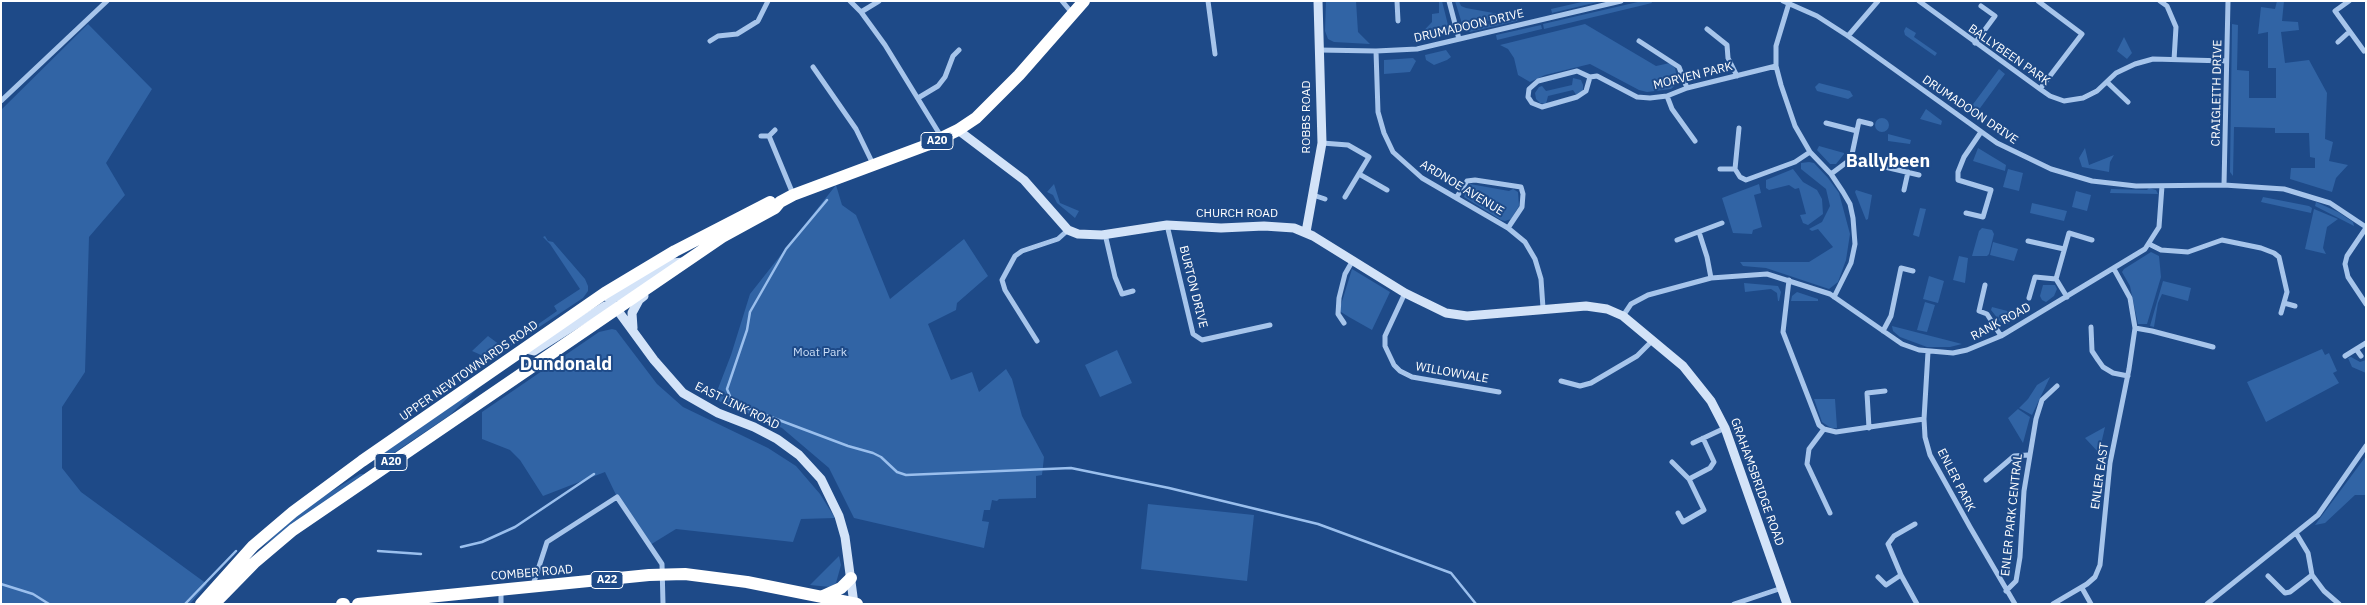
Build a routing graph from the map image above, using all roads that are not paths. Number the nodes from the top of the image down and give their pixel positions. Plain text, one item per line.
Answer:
1 (106, 1) edge
2 (768, 1) edge
3 (850, 1) edge
4 (880, 1) edge
5 (1062, 1) edge
6 (1084, 1) edge
7 (1208, 1) edge
8 (1318, 1) edge
9 (1397, 1) edge
10 (1448, 1) edge
11 (1621, 1) edge
12 (1878, 1) edge
13 (1919, 1) edge
14 (2160, 1) edge
15 (2228, 1) edge
16 (2350, 1) edge
17 (1786, 2) edge
18 (2039, 2) edge
19 (1981, 6) dead end
20 (861, 12) junction
21 (1072, 13) junction
22 (1398, 21) dead end
23 (1707, 29) dead end
24 (2349, 32) junction
25 (1848, 36) junction
26 (1459, 39) junction
27 (710, 41) dead end
28 (1639, 41) dead end
29 (2338, 42) dead end
30 (1975, 43) junction
31 (958, 50) dead end
32 (1319, 50) junction
33 (1376, 51) junction
34 (2364, 51) dead end
35 (1215, 54) dead end
36 (2174, 60) junction
37 (2226, 61) junction
38 (1776, 66) junction
39 (814, 67) dead end
40 (1736, 76) junction
41 (1590, 77) junction
42 (2107, 82) junction
43 (1687, 88) junction
44 (2040, 89) junction
45 (1667, 96) junction
46 (918, 98) junction
47 (1, 101) edge
48 (2128, 102) dead end
49 (1826, 123) dead end
50 (1871, 124) dead end
51 (1739, 128) dead end
52 (775, 130) dead end
53 (958, 130) junction
54 (1857, 130) junction
55 (1980, 132) junction
56 (761, 136) dead end
57 (769, 136) junction
58 (942, 138) junction
59 (1695, 141) dead end
60 (1322, 143) junction
61 (1810, 152) junction
62 (1852, 159) junction
63 (873, 164) junction
64 (1720, 169) dead end
65 (1735, 170) junction
66 (1908, 172) junction
67 (1359, 174) junction
68 (1831, 174) junction
69 (1919, 175) dead end
70 (2224, 185) junction
71 (2162, 186) junction
72 (1387, 190) dead end
73 (1904, 190) dead end
74 (1313, 194) junction
75 (793, 195) junction
76 (1345, 197) dead end
77 (1456, 198) junction
78 (1326, 199) dead end
79 (780, 202) junction
80 (1966, 213) dead end
81 (1722, 224) dead end
82 (1167, 225) junction
83 (1508, 228) junction
84 (2366, 228) edge
85 (1068, 230) junction
86 (1306, 232) junction
87 (1698, 232) junction
88 (1105, 234) junction
89 (1677, 240) dead end
90 (2092, 240) dead end
91 (2028, 241) dead end
92 (2149, 244) junction
93 (2064, 249) junction
94 (1353, 260) junction
95 (684, 262) junction
96 (673, 269) junction
97 (2114, 269) junction
98 (1912, 271) dead end
99 (1711, 278) junction
100 (2056, 279) junction
101 (1789, 280) junction
102 (1985, 285) dead end
103 (1133, 291) dead end
104 (1406, 293) junction
105 (1834, 297) junction
106 (2067, 297) junction
107 (2029, 298) dead end
108 (611, 301) junction
109 (2284, 303) junction
110 (2366, 304) edge
111 (2295, 306) dead end
112 (1543, 308) junction
113 (2281, 313) dead end
114 (1623, 316) junction
115 (1344, 323) dead end
116 (1270, 325) dead end
117 (2091, 327) dead end
118 (2134, 328) junction
119 (634, 331) junction
120 (1883, 331) junction
121 (2001, 336) junction
122 (1653, 339) junction
123 (1037, 340) dead end
124 (2366, 343) edge
125 (2214, 347) dead end
126 (2356, 349) junction
127 (1928, 352) junction
128 (2345, 356) dead end
129 (2361, 356) dead end
130 (2128, 376) junction
131 (1561, 381) dead end
132 (2057, 386) dead end
133 (1885, 391) dead end
134 (1499, 392) dead end
135 (1924, 419) junction
136 (1725, 428) junction
137 (1869, 428) junction
138 (1824, 430) junction
139 (1703, 438) junction
140 (1693, 443) dead end
141 (2366, 446) edge
142 (2028, 455) junction
143 (1672, 462) dead end
144 (1690, 479) junction
145 (1986, 480) dead end
146 (1678, 513) dead end
147 (1830, 514) dead end
148 (1914, 524) dead end
149 (2296, 533) junction
150 (664, 574) junction
151 (1901, 575) junction
152 (2312, 575) junction
153 (2268, 576) dead end
154 (1878, 577) dead end
155 (851, 578) junction
156 (532, 588) junction
157 (1782, 588) junction
158 (2082, 588) junction
159 (501, 590) junction
160 (2006, 591) junction
161 (821, 597) junction
162 (201, 604) edge
163 (214, 604) edge
164 (358, 604) edge
165 (501, 604) edge
166 (663, 604) edge
167 (855, 604) edge
168 (1734, 604) edge
169 (1787, 604) edge
170 (1917, 604) edge
171 (2015, 604) edge
172 (2054, 604) edge
173 (2091, 604) edge
174 (2207, 604) edge
175 (2339, 604) edge

1 - 47 street
2 - 27 street
3 - 20 street
4 - 20 street
5 - 21 street
6 - 21 highway, UPPER NEWTOWNARDS ROAD / A20
7 - 35 street
8 - 32 street, ROBBS ROAD
9 - 22 street
10 - 26 street
11 - 26 street, DRUMADOON DRIVE
12 - 25 street
13 - 30 street, BALLYBEEN PARK
14 - 36 street
15 - 37 street, CRAIGLEITH DRIVE
16 - 24 street
17 - 25 street, DRUMADOON DRIVE
17 - 38 street
18 - 44 street
19 - 30 street
20 - 46 street
21 - 53 highway, UPPER NEWTOWNARDS ROAD / A20
23 - 40 street
24 - 29 street
24 - 34 street
25 - 55 street, DRUMADOON DRIVE
26 - 33 street, DRUMADOON DRIVE
28 - 43 street
30 - 44 street, BALLYBEEN PARK
31 - 46 street
32 - 33 street, DRUMADOON DRIVE
32 - 60 street, ROBBS ROAD
33 - 77 street, ARDNOE AVENUE
36 - 37 street, BALLYBEEN PARK
36 - 42 street, BALLYBEEN PARK
37 - 70 street, CRAIGLEITH DRIVE
38 - 40 street, MORVEN PARK
38 - 61 street
39 - 63 street
40 - 43 street, MORVEN PARK
41 - 41 street, MORVEN PARK
41 - 45 street, MORVEN PARK
42 - 44 street, BALLYBEEN PARK
42 - 48 street
43 - 45 street, MORVEN PARK
45 - 59 street
46 - 58 street
49 - 54 street
50 - 54 street
51 - 65 street
52 - 57 street
53 - 58 highway, UPPER NEWTOWNARDS ROAD / A20
53 - 85 street
54 - 62 street
55 - 71 street, DRUMADOON DRIVE
55 - 80 street
56 - 57 street
57 - 75 street
58 - 63 highway, UPPER NEWTOWNARDS ROAD / A20
60 - 67 street
60 - 74 street, ROBBS ROAD
61 - 65 street
61 - 68 street
62 - 66 street
62 - 68 street
63 - 75 highway, UPPER NEWTOWNARDS ROAD / A20
64 - 65 street
66 - 69 street
66 - 73 street
67 - 72 street
67 - 76 street
68 - 105 street
70 - 71 street, DRUMADOON DRIVE
70 - 84 street, DRUMADOON DRIVE
71 - 92 street, RANK ROAD
74 - 78 street
74 - 86 street, ROBBS ROAD
75 - 79 highway, UPPER NEWTOWNARDS ROAD / A20
77 - 83 street, ARDNOE AVENUE
77 - 83 street
79 - 95 highway, UPPER NEWTOWNARDS ROAD / A20
79 - 108 highway, UPPER NEWTOWNARDS ROAD / A20
81 - 87 street
82 - 86 street, CHURCH ROAD
82 - 88 street, CHURCH ROAD
82 - 116 street, BURTON DRIVE
83 - 112 street, ARDNOE AVENUE
84 - 110 street
85 - 88 street, CHURCH ROAD
85 - 123 street
86 - 94 street, CHURCH ROAD
87 - 89 street
87 - 99 street
88 - 103 street
90 - 93 street
91 - 93 street
92 - 97 street, RANK ROAD
92 - 109 street
93 - 100 street
94 - 104 street, CHURCH ROAD
94 - 115 street
95 - 96 highway, UPPER NEWTOWNARDS ROAD / A20
95 - 108 street
96 - 108 highway, UPPER NEWTOWNARDS ROAD / A20
96 - 119 street
97 - 106 street, RANK ROAD
97 - 118 street, ENLER EAST
98 - 120 street
99 - 101 street, RANK ROAD
99 - 114 street, RANK ROAD
100 - 106 street
100 - 107 street
101 - 105 street, RANK ROAD
101 - 138 street
102 - 121 street
104 - 112 street, CHURCH ROAD
104 - 134 street, WILLOWVALE
105 - 120 street, RANK ROAD
106 - 121 street, RANK ROAD
108 - 119 street, EAST LINK ROAD
108 - 162 highway, UPPER NEWTOWNARDS ROAD / A20
108 - 163 highway, UPPER NEWTOWNARDS ROAD / A20
109 - 111 street
109 - 113 street
112 - 114 street, CHURCH ROAD
114 - 122 street, GRAHAMSBRIDGE ROAD
117 - 130 street
118 - 125 street
118 - 130 street, ENLER EAST
119 - 155 street, EAST LINK ROAD
120 - 127 street, RANK ROAD
121 - 127 street, RANK ROAD
122 - 131 street
122 - 136 street, GRAHAMSBRIDGE ROAD
124 - 126 street
126 - 128 street
126 - 129 street
127 - 135 street, ENLER PARK
130 - 158 street, ENLER EAST
132 - 142 street, ENLER PARK CENTRAL
133 - 137 street
135 - 137 street
135 - 160 street, ENLER PARK
136 - 139 street
136 - 157 street, GRAHAMSBRIDGE ROAD
137 - 138 street
138 - 147 street
139 - 140 street
139 - 144 street
141 - 149 street
142 - 145 street
142 - 160 street, ENLER PARK CENTRAL
143 - 144 street
144 - 146 street
148 - 151 street
149 - 152 street
149 - 174 street
150 - 156 highway, COMBER ROAD / A22
150 - 156 street
150 - 161 highway, COMBER ROAD / A22
150 - 166 street
151 - 154 street
151 - 170 street
152 - 153 street
152 - 175 street
155 - 161 highway
155 - 167 street, EAST LINK ROAD
156 - 159 highway, COMBER ROAD / A22
157 - 168 street
157 - 169 street, GRAHAMSBRIDGE ROAD
158 - 172 street, ENLER EAST
158 - 173 street
159 - 164 highway, COMBER ROAD / A22
159 - 165 street
160 - 171 street, ENLER PARK
161 - 167 highway, COMBER ROAD / A22

